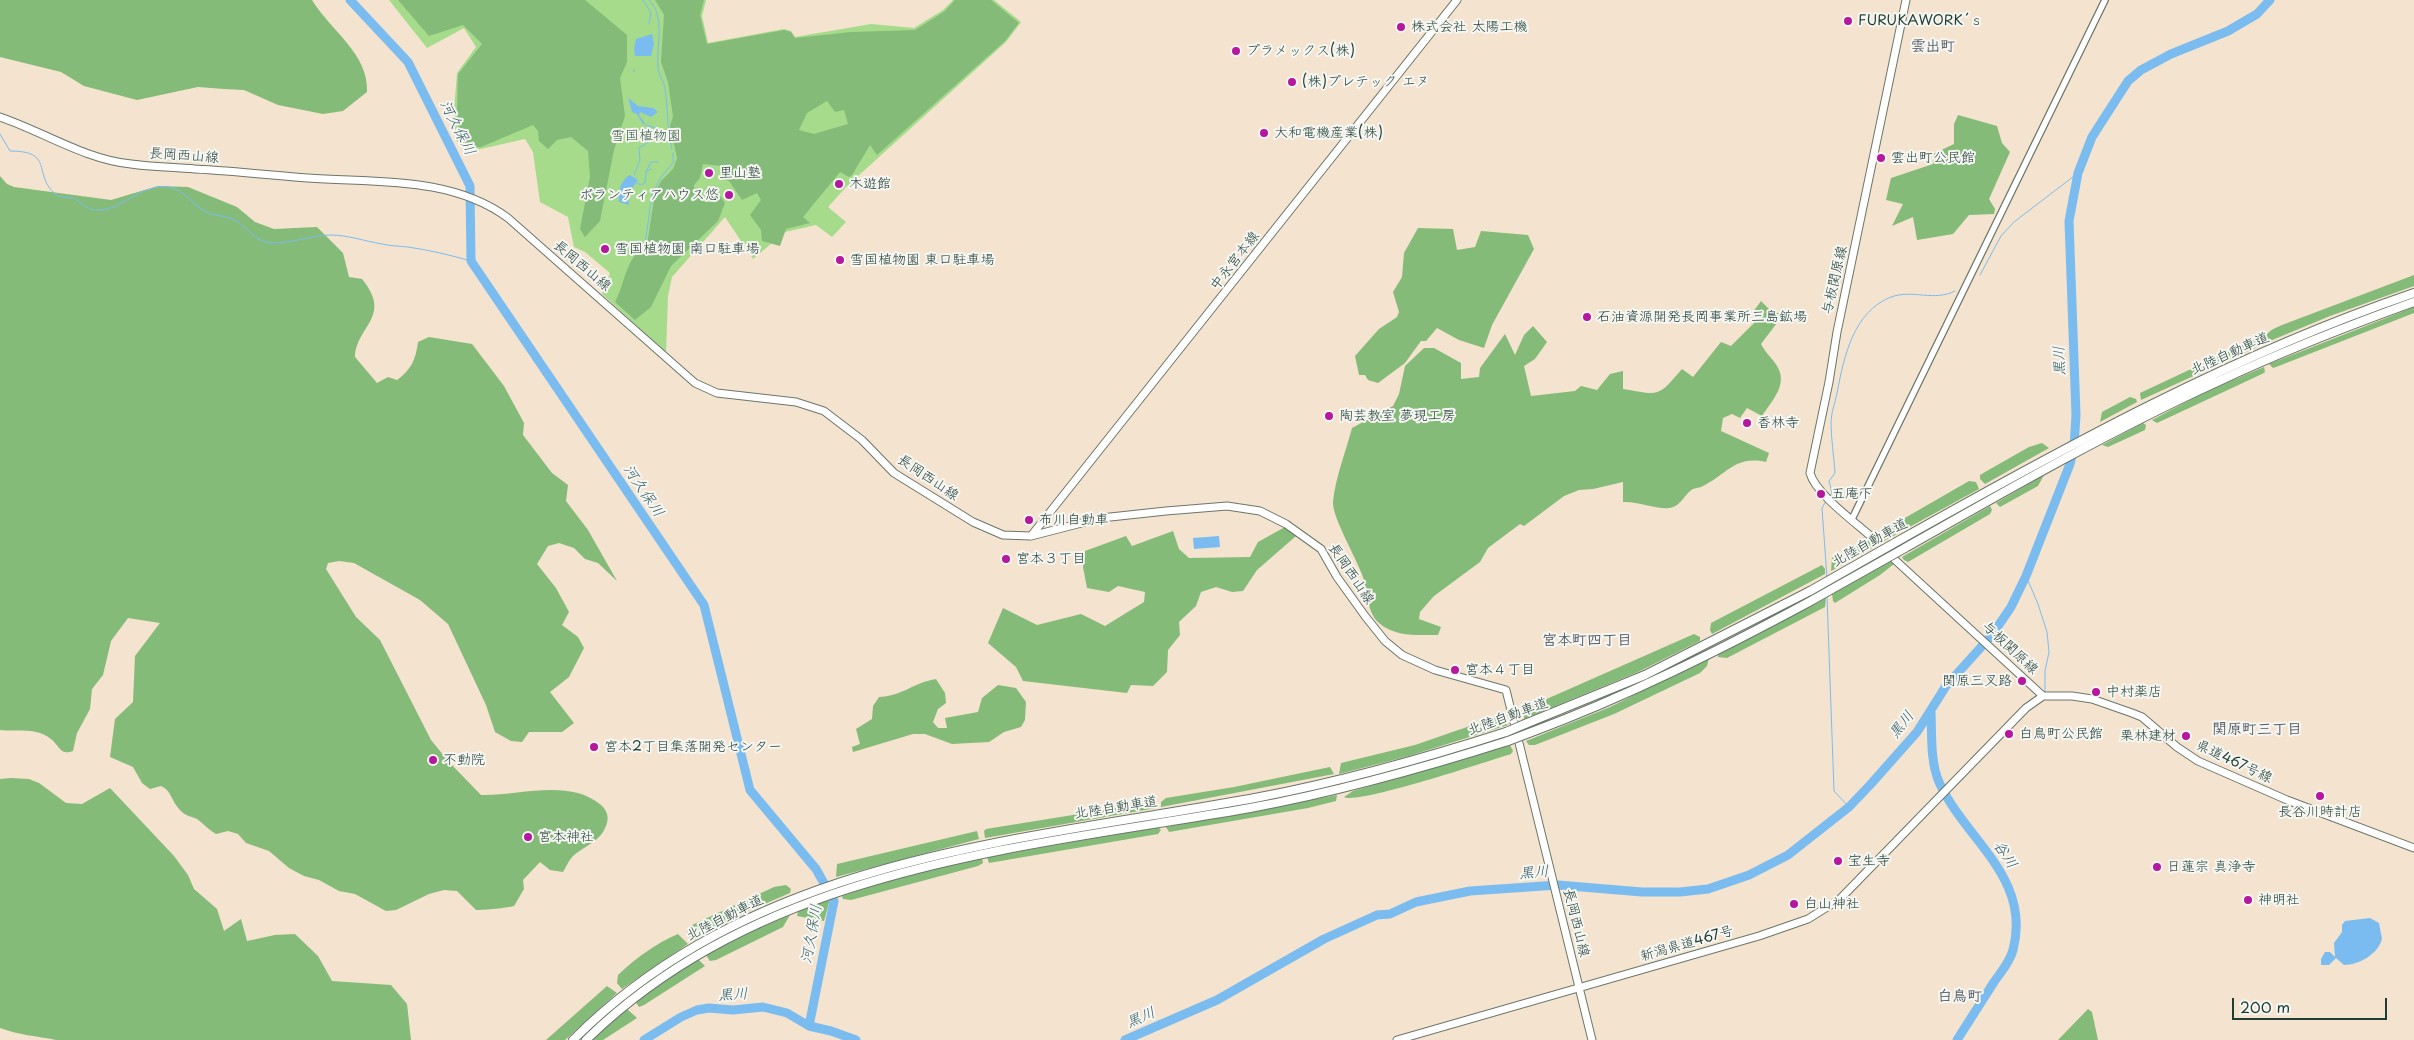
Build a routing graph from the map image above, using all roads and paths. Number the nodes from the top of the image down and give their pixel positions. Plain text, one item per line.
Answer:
1 (1457, 0) edge
2 (1906, 0) edge
3 (2105, 0) edge
4 (0, 117) edge
5 (2414, 293) edge
6 (2414, 302) edge
7 (1852, 519) junction
8 (1031, 536) junction
9 (1876, 541) dead end
10 (1894, 559) dead end
11 (2043, 696) junction
12 (2414, 848) edge
13 (838, 887) junction
14 (1579, 988) junction
15 (573, 1040) edge
16 (586, 1040) edge
17 (1397, 1040) edge
18 (1592, 1040) edge

1 - 8 main road, 中永宮本線
2 - 7 main road, 与板関原線
3 - 7 street
4 - 8 main road, 長岡西山線
5 - 13 highway, 北陸自動車道, bridge
6 - 13 highway, 北陸自動車道, bridge
7 - 9 main road, 与板関原線
8 - 14 main road, 長岡西山線
10 - 11 main road, 与板関原線
11 - 12 main road, 県道467号線
11 - 14 main road, 新潟県道467号
13 - 15 highway, 北陸自動車道
13 - 16 highway, 北陸自動車道
14 - 17 main road, 新潟県道467号
14 - 18 main road, 長岡西山線

